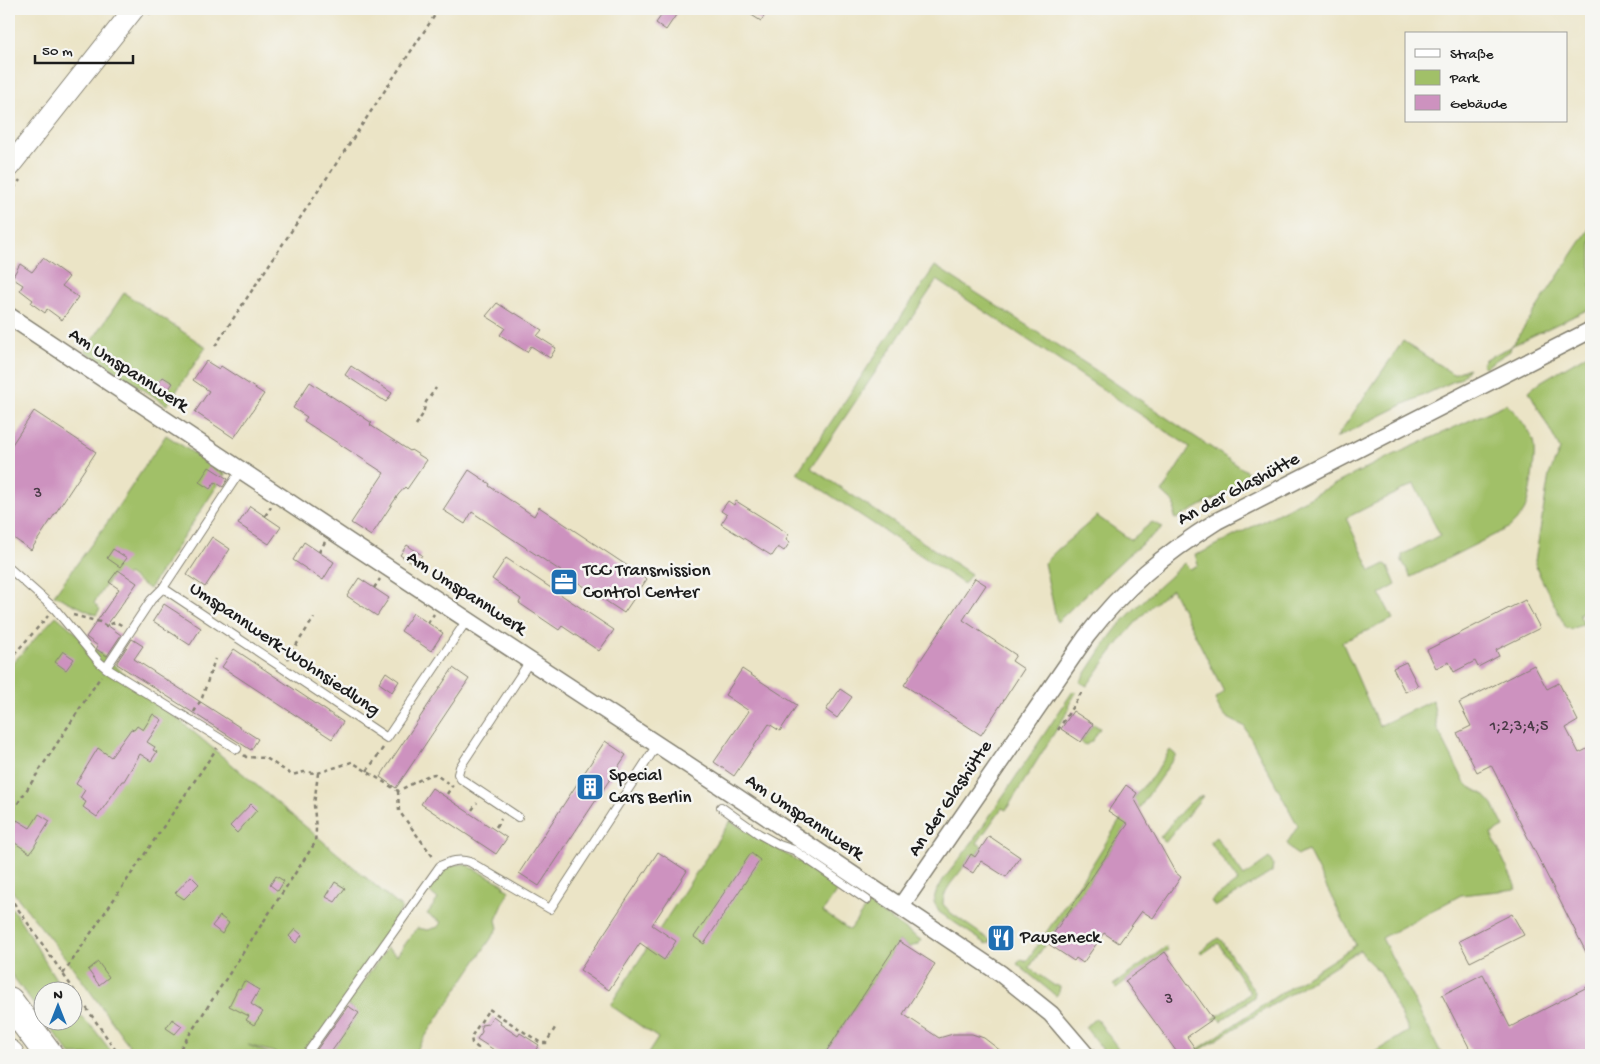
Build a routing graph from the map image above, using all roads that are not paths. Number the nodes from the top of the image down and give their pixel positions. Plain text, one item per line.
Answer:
1 (134, 9) edge
2 (9, 167) edge
3 (9, 316) edge
4 (1591, 330) edge
5 (241, 470) junction
6 (9, 568) edge
7 (163, 588) junction
8 (467, 620) junction
9 (530, 661) junction
10 (106, 668) junction
11 (657, 744) junction
12 (237, 749) road end
13 (721, 807) dead end
14 (518, 817) dead end
15 (867, 900) dead end
16 (901, 906) junction
17 (9, 1001) edge
18 (49, 1055) edge
19 (306, 1055) edge
20 (1086, 1055) edge

1 - 2 street
3 - 5 street, Am Umspannwerk
4 - 16 street, An der Glashütte
5 - 7 lane, Umspannwerk-Wohnsiedlung
5 - 8 street, Am Umspannwerk
6 - 10 lane
7 - 8 lane, Umspannwerk-Wohnsiedlung
7 - 10 lane
8 - 9 street, Am Umspannwerk
9 - 11 street, Am Umspannwerk
9 - 14 lane
10 - 12 lane
11 - 16 street, Am Umspannwerk
11 - 19 lane
13 - 15 lane
16 - 20 street, Am Umspannwerk
17 - 18 highway

